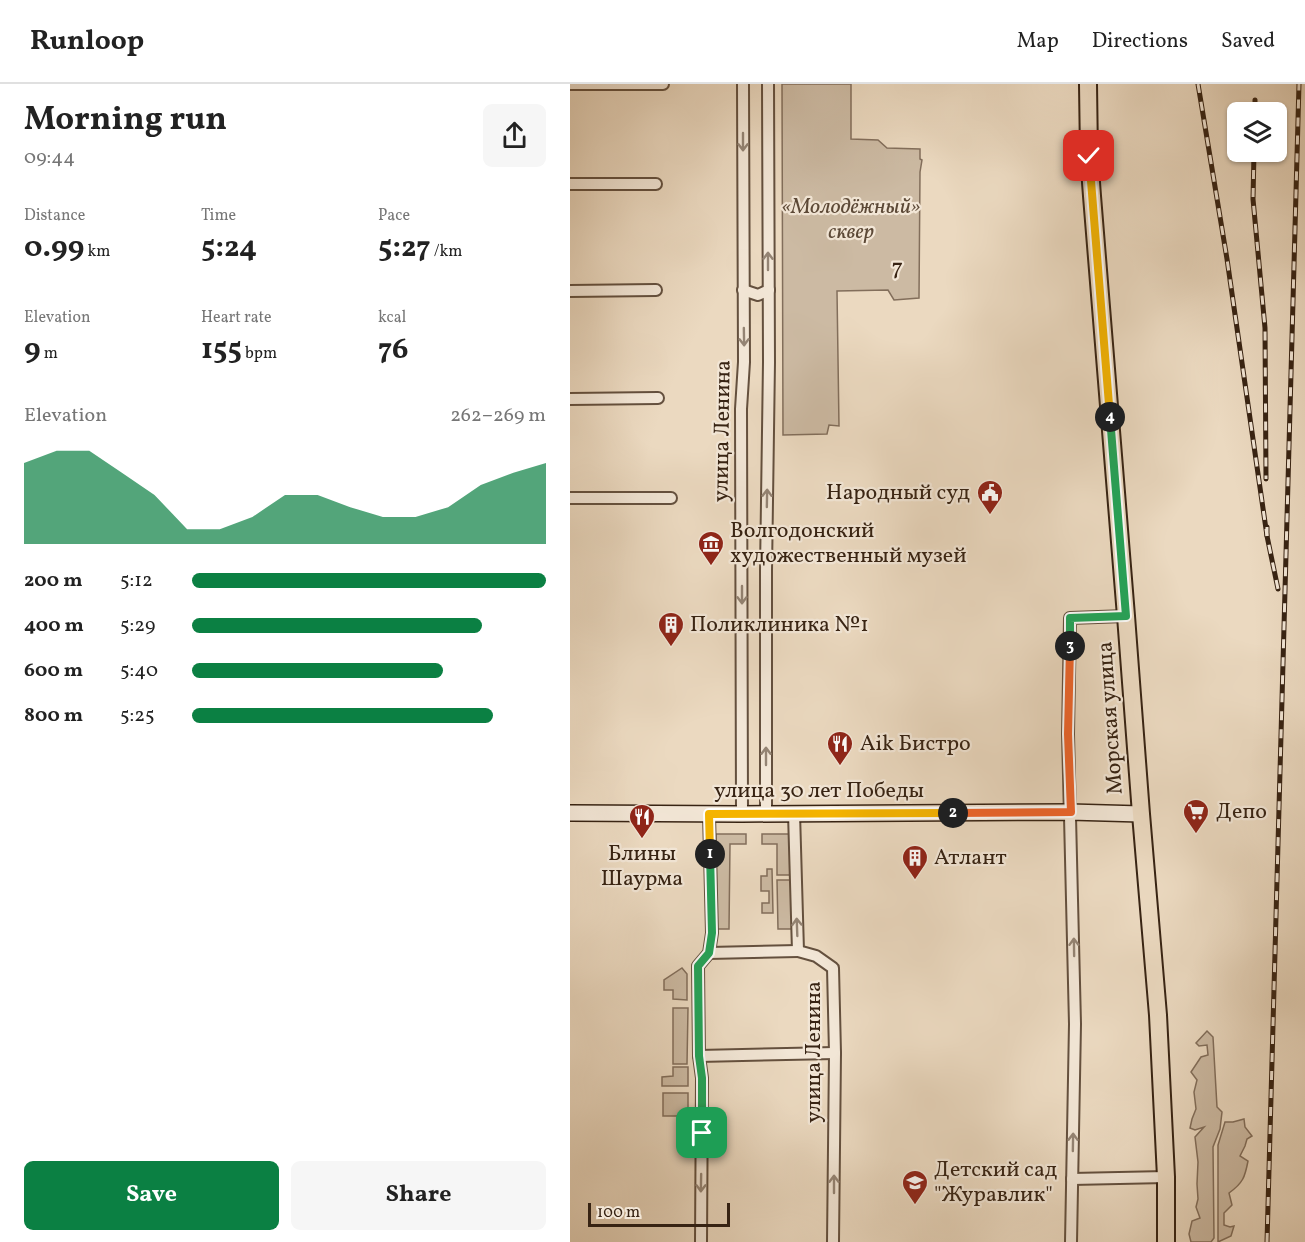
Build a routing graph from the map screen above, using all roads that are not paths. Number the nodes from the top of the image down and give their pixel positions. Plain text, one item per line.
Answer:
1 (570, 84) edge
2 (663, 84) edge
3 (743, 84) edge
4 (768, 84) edge
5 (1088, 84) edge
6 (570, 184) edge
7 (656, 184) dead end
8 (656, 290) dead end
9 (743, 290) junction
10 (769, 290) junction
11 (570, 291) edge
12 (658, 398) dead end
13 (570, 399) edge
14 (570, 498) edge
15 (671, 498) dead end
16 (1126, 616) junction
17 (1071, 812) junction
18 (570, 813) edge
19 (794, 813) junction
20 (709, 814) junction
21 (742, 814) junction
22 (766, 814) junction
23 (1140, 814) junction
24 (798, 951) junction
25 (709, 953) junction
26 (835, 1053) junction
27 (699, 1056) junction
28 (1166, 1177) junction
29 (1072, 1179) junction
30 (702, 1242) edge
31 (833, 1242) edge
32 (1071, 1242) edge
33 (1166, 1242) edge

1 - 2 street
3 -> 9 street, улица Ленина
10 -> 4 street, улица Ленина
5 - 16 main road, Морская улица
6 - 7 street
8 - 11 street
9 - 10 street
9 -> 21 street, улица Ленина
22 -> 10 street, улица Ленина
12 - 13 street
14 - 15 street
16 - 17 street
16 - 23 main road, Морская улица
17 - 19 street, улица 30 лет Победы
17 - 23 street, улица 30 лет Победы
29 -> 17 street
18 - 20 street, улица 30 лет Победы
19 - 22 street, улица 30 лет Победы
24 -> 19 street, улица Ленина
20 - 21 street, улица 30 лет Победы
20 - 25 street
21 - 22 street, улица 30 лет Победы
23 - 28 main road, Морская улица
24 - 25 street
24 - 26 street, улица Ленина
25 - 27 street
26 - 27 street
31 -> 26 street, улица Ленина
27 -> 30 street
28 - 29 street
28 - 33 main road, Морская улица
29 - 32 street

